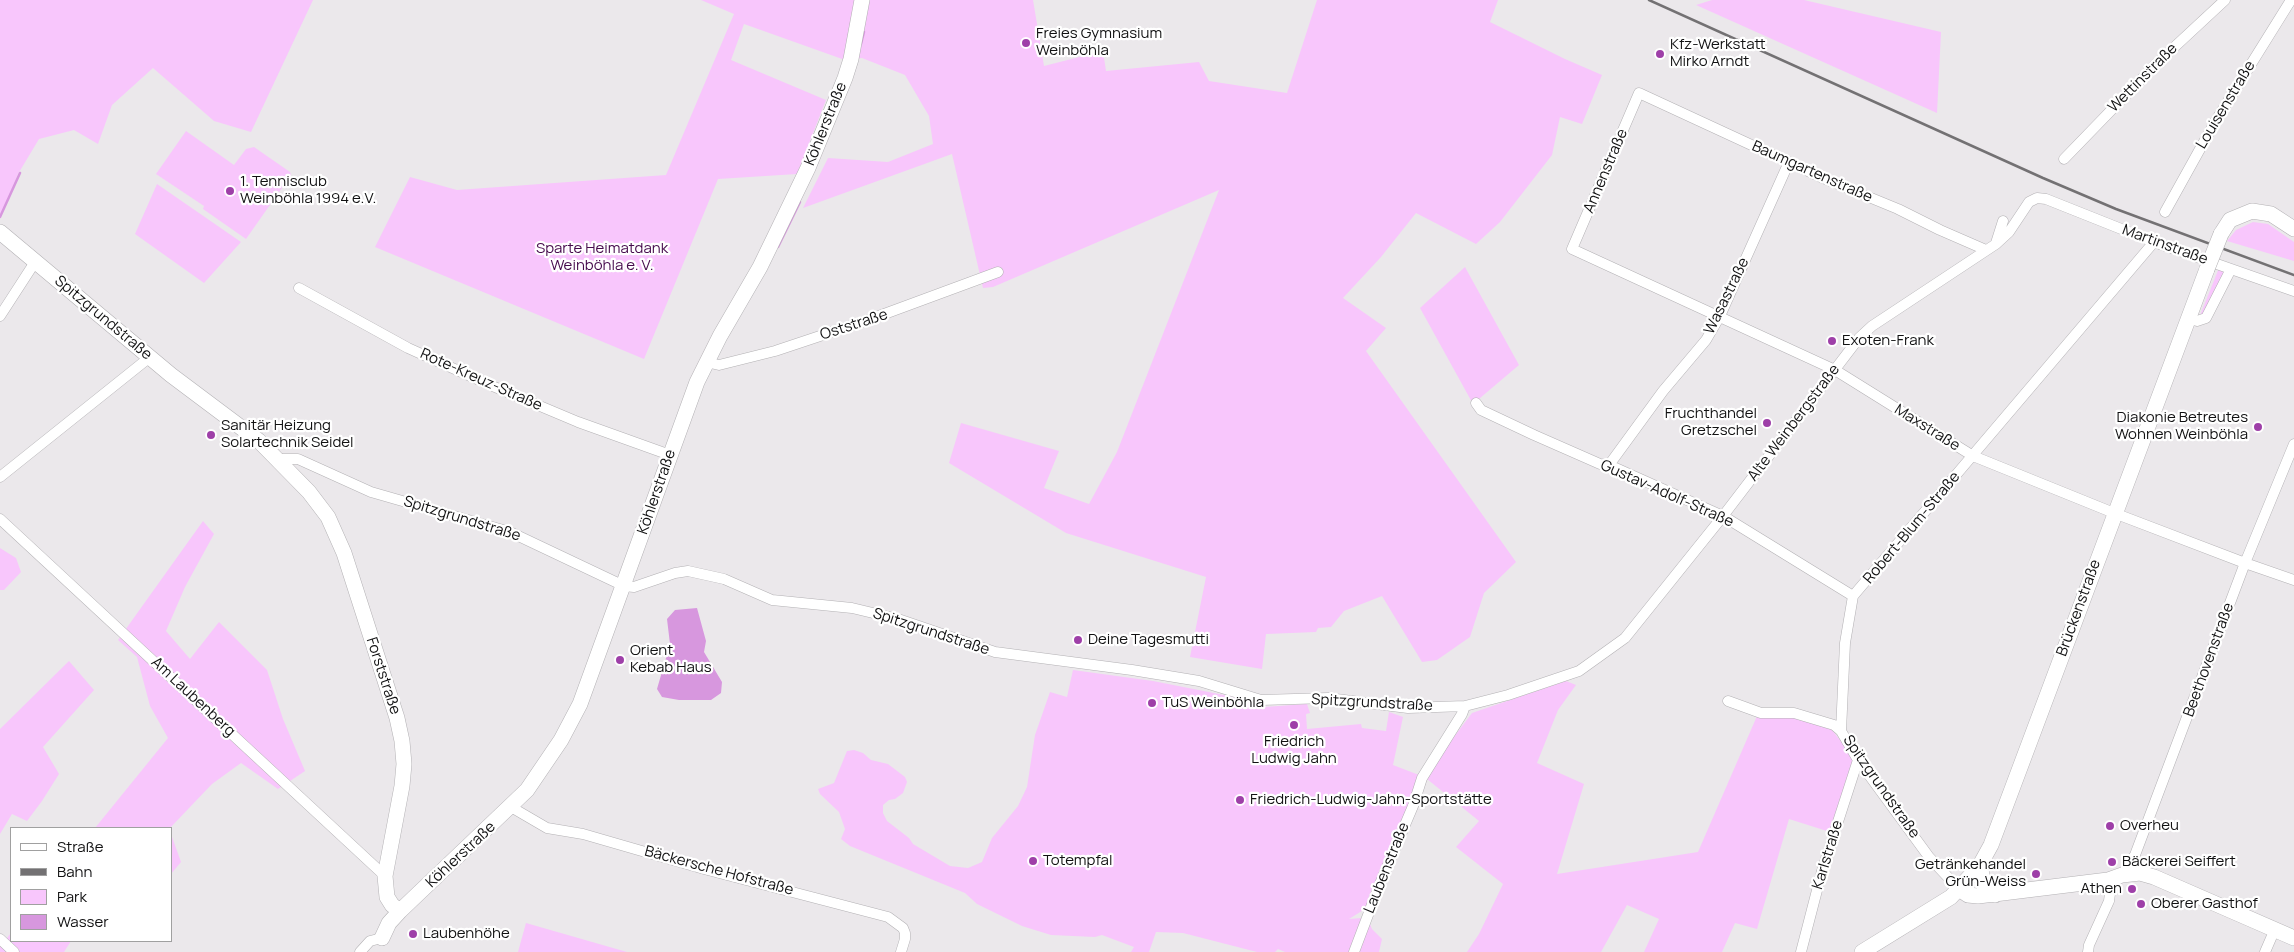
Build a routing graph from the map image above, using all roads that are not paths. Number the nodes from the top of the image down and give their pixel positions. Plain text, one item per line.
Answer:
1 (862, 0) edge
2 (2224, 0) edge
3 (2291, 0) edge
4 (1639, 94) joint
5 (2064, 159) dead end
6 (1789, 162) junction
7 (2037, 198) joint
8 (2165, 212) dead end
9 (2003, 221) dead end
10 (2294, 229) edge
11 (0, 232) edge
12 (2154, 242) junction
13 (1996, 244) junction
14 (1572, 249) joint
15 (1986, 250) junction
16 (35, 262) junction
17 (2232, 269) junction
18 (998, 272) dead end
19 (299, 288) dead end
20 (2294, 291) edge
21 (0, 316) edge
22 (1720, 316) junction
23 (2189, 319) junction
24 (150, 357) junction
25 (706, 362) junction
26 (1835, 370) junction
27 (1476, 403) dead end
28 (2294, 444) edge
29 (670, 455) junction
30 (1973, 456) junction
31 (278, 459) junction
32 (1609, 465) junction
33 (0, 477) edge
34 (2114, 514) junction
35 (1723, 516) junction
36 (0, 519) edge
37 (2244, 564) junction
38 (2294, 580) edge
39 (624, 586) junction
40 (1853, 596) junction
41 (1625, 638) joint
42 (1728, 701) dead end
43 (1465, 706) junction
44 (1841, 731) junction
45 (1858, 760) junction
46 (511, 807) junction
47 (1980, 865) junction
48 (385, 876) junction
49 (2115, 877) junction
50 (1959, 889) junction
51 (1995, 895) junction
52 (400, 911) junction
53 (2276, 929) junction
54 (382, 938) joint
55 (2294, 938) edge
56 (0, 939) edge
57 (14, 952) edge
58 (360, 952) edge
59 (901, 952) edge
60 (1354, 952) edge
61 (1801, 952) edge
62 (1862, 952) edge
63 (2088, 952) edge
64 (2265, 952) edge

1 - 25 street, Köhlerstraße
2 - 5 street, Wettinstraße
3 - 8 street, Louisenstraße
4 - 6 street, Baumgartenstraße
4 - 14 street, Annenstraße
6 - 15 street, Baumgartenstraße
6 - 22 street, Wasastraße
7 - 12 street, Martinstraße
7 - 13 street, Alte Weinbergstraße
9 - 13 street
10 - 23 street, Brückenstraße, bridge
11 - 16 street, Spitzgrundstraße
12 - 17 street, Martinstraße
12 - 30 street, Robert-Blum-Straße
13 - 15 street, Alte Weinbergstraße
14 - 22 street, Maxstraße
15 - 26 street, Alte Weinbergstraße
16 - 21 street
16 - 24 street, Spitzgrundstraße
17 - 20 street, Martinstraße
17 - 23 street
18 - 25 street, Oststraße
19 - 29 street, Rote-Kreuz-Straße
22 - 26 street, Maxstraße
22 - 32 street, Wasastraße
23 - 34 street, Brückenstraße
24 - 31 street, Spitzgrundstraße
24 - 33 street
25 - 29 street, Köhlerstraße
26 - 30 street, Maxstraße
26 - 35 street, Alte Weinbergstraße
27 - 32 street, Gustav-Adolf-Straße
28 - 37 street, Beethovenstraße
29 - 39 street, Köhlerstraße
30 - 34 street, Maxstraße
30 - 40 street, Robert-Blum-Straße
31 - 39 street, Spitzgrundstraße
31 - 48 street, Forststraße
32 - 35 street, Gustav-Adolf-Straße
34 - 37 street, Maxstraße
34 - 47 street, Brückenstraße
35 - 40 street, Gustav-Adolf-Straße
35 - 41 street, Alte Weinbergstraße
36 - 48 street, Am Laubenberg
37 - 38 street, Maxstraße
37 - 49 street, Beethovenstraße
39 - 43 street, Spitzgrundstraße
39 - 46 street, Köhlerstraße
40 - 44 street, Robert-Blum-Straße
41 - 43 street, Spitzgrundstraße
42 - 44 street, Spitzgrundstraße
43 - 60 street, Laubenstraße
44 - 45 street, Spitzgrundstraße
45 - 50 street, Spitzgrundstraße
45 - 61 street, Karlstraße
46 - 52 street, Köhlerstraße
46 - 59 street, Bäckersche Hofstraße
47 - 50 street, Brückenstraße
47 - 51 street
48 - 52 street, Forststraße
49 - 51 street
49 - 53 street
49 - 63 street
50 - 51 street
50 - 62 street, Brückenstraße
52 - 54 street, Köhlerstraße
53 - 55 street
53 - 64 street
54 - 58 street
56 - 57 street

